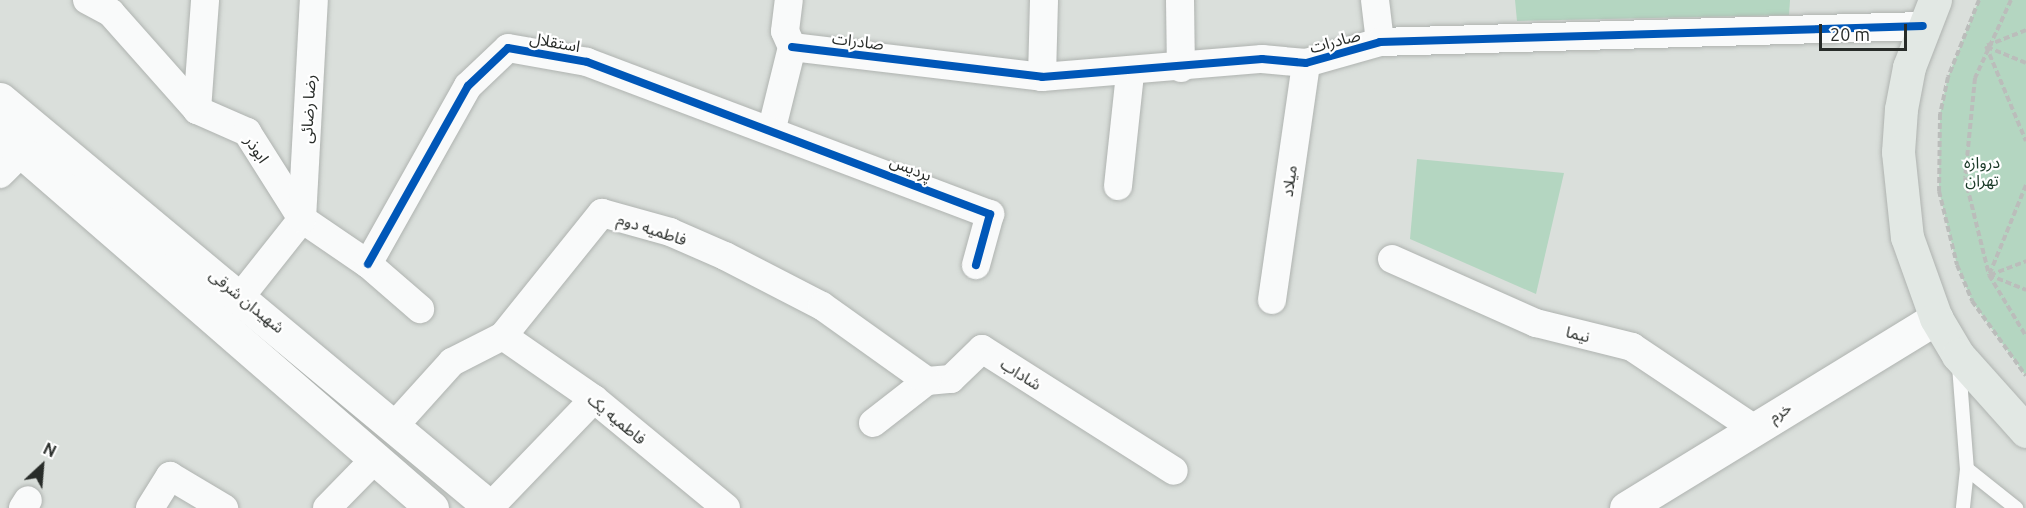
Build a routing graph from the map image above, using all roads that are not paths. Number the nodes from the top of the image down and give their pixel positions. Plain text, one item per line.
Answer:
1 (87, 0) edge
2 (205, 0) edge
3 (314, 0) edge
4 (789, 0) edge
5 (1044, 0) edge
6 (1180, 0) edge
7 (1375, 0) edge
8 (1929, 13) edge
9 (1380, 42) junction
10 (792, 47) junction
11 (1306, 63) junction
12 (1181, 68) junction
13 (1130, 74) junction
14 (1042, 77) junction
15 (0, 99) edge
16 (197, 110) junction
17 (772, 128) junction
18 (11, 142) edge
19 (0, 174) edge
20 (1118, 186) dead end
21 (302, 219) junction
22 (1392, 259) dead end
23 (368, 264) junction
24 (976, 265) dead end
25 (241, 296) junction
26 (1272, 300) dead end
27 (420, 309) dead end
28 (1936, 318) junction
29 (503, 336) junction
30 (1958, 355) junction
31 (927, 381) junction
32 (594, 399) junction
33 (873, 423) dead end
34 (396, 424) junction
35 (1753, 428) junction
36 (2026, 431) edge
37 (374, 460) junction
38 (1967, 469) junction
39 (1174, 471) dead end
40 (150, 508) edge
41 (224, 508) edge
42 (327, 508) edge
43 (432, 508) edge
44 (491, 508) edge
45 (726, 508) edge
46 (1626, 508) edge
47 (1963, 508) edge
48 (2016, 508) edge

1 - 16 street, ابوذر
2 - 16 street
3 - 21 street, رضا رضائی
4 - 10 street
5 - 14 street
6 - 12 street
7 - 9 street
8 - 9 street, صادرات
8 - 28 main road
9 - 11 street, صادرات
10 - 14 street, صادرات
10 - 17 street
11 - 12 street, صادرات
11 - 26 street, میلاد
12 - 13 street, صادرات
13 - 14 street, صادرات
13 - 20 street
15 - 25 main road, شهیدان شرقی
16 - 21 street, ابوذر
17 - 23 street, استقلال
17 - 24 street, پردیس
18 - 19 street
18 - 37 main road, شهیدان شرقی
21 - 23 street, ابوذر
21 - 25 street
22 - 35 street, نیما
23 - 27 street, ابوذر
25 - 34 main road, شهیدان شرقی
28 - 30 main road
28 - 35 main road, خرم
29 - 31 street, فاطمیه دوم
29 - 32 street, فاطمیه یک
29 - 34 street, فاطمیه دوم
30 - 36 main road
30 - 38 lane
31 - 33 street, شاداب
31 - 39 street, شاداب
32 - 44 street
32 - 45 street, فاطمیه یک
34 - 44 main road, شهیدان شرقی
35 - 46 main road, خرم
37 - 42 street
37 - 43 main road, شهیدان شرقی
38 - 47 lane
38 - 48 lane
40 - 41 street

